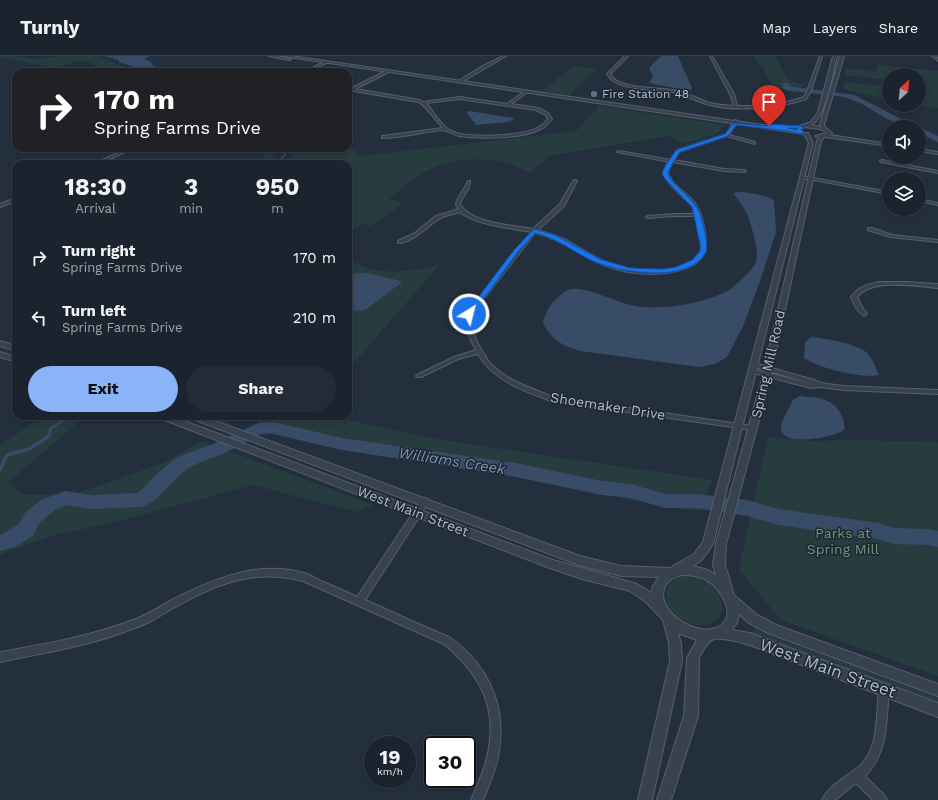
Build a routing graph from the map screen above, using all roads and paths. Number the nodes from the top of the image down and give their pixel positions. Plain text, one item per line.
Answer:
1 (271, 56) edge
2 (284, 56) edge
3 (505, 56) edge
4 (627, 56) edge
5 (711, 56) edge
6 (820, 56) edge
7 (835, 56) edge
8 (842, 56) edge
9 (933, 56) edge
10 (938, 60) edge
11 (325, 63) junction
12 (314, 68) edge
13 (383, 71) junction
14 (461, 83) junction
15 (352, 89) edge
16 (352, 90) edge
17 (525, 92) junction
18 (422, 102) junction
19 (508, 104) junction
20 (736, 107) junction
21 (736, 122) junction
22 (806, 126) junction
23 (445, 129) junction
24 (803, 131) junction
25 (826, 133) junction
26 (726, 135) junction
27 (383, 137) dead end
28 (754, 143) dead end
29 (882, 143) edge
30 (926, 150) edge
31 (938, 151) edge
32 (123, 152) edge
33 (619, 152) dead end
34 (104, 160) edge
35 (672, 161) junction
36 (893, 164) edge
37 (744, 171) dead end
38 (938, 172) edge
39 (802, 178) junction
40 (811, 179) junction
41 (576, 181) dead end
42 (469, 182) dead end
43 (882, 192) edge
44 (12, 201) edge
45 (926, 201) edge
46 (938, 204) edge
47 (0, 206) edge
48 (461, 210) junction
49 (698, 215) junction
50 (648, 217) dead end
51 (870, 229) dead end
52 (534, 231) junction
53 (938, 241) edge
54 (400, 242) dead end
55 (938, 286) edge
56 (864, 314) dead end
57 (0, 344) edge
58 (12, 348) edge
59 (480, 351) junction
60 (0, 354) edge
61 (12, 358) edge
62 (753, 368) junction
63 (767, 372) junction
64 (419, 376) dead end
65 (938, 392) edge
66 (172, 420) edge
67 (204, 420) edge
68 (738, 426) junction
69 (753, 428) junction
70 (425, 502) junction
71 (418, 512) junction
72 (672, 572) junction
73 (729, 595) junction
74 (359, 602) junction
75 (661, 609) junction
76 (669, 620) junction
77 (713, 634) junction
78 (0, 657) edge
79 (884, 689) junction
80 (938, 690) edge
81 (938, 710) edge
82 (856, 775) junction
83 (477, 800) edge
84 (645, 800) edge
85 (664, 800) edge
86 (828, 800) edge
87 (881, 800) edge

1 - 11 street
2 - 11 street
3 - 14 street
4 - 20 street
5 - 20 street
6 - 20 street
7 - 22 street
8 - 25 street, Spring Mill Road
9 - 10 street
11 - 12 street
11 - 13 street
13 - 14 street
13 - 15 street
14 - 17 street
16 - 18 street
17 - 19 street
17 - 21 street
18 - 19 street
18 - 23 street
19 - 23 street
21 - 24 street
21 - 26 street
22 - 24 street
22 - 25 street
23 - 27 street
24 - 25 street
24 - 39 street, Spring Mill Road
25 - 29 street
25 - 40 street, Spring Mill Road
26 - 28 street
26 - 35 street
30 - 31 street
32 - 34 street
33 - 35 street
35 - 37 street
35 - 49 street
36 - 38 street
39 - 40 street
39 - 62 street, Spring Mill Road
40 - 43 street
40 - 63 street, Spring Mill Road
41 - 52 street, Shoemaker Drive
42 - 48 street
44 - 47 street
45 - 46 street
48 - 52 street
48 - 54 street
49 - 50 street
49 - 52 street
51 - 53 street
52 - 59 street, Shoemaker Drive
55 - 56 street
57 - 58 street
59 - 64 street
59 - 68 street, Shoemaker Drive
60 - 61 street
62 - 63 street
62 - 68 street, Spring Mill Road
63 - 65 street
63 - 69 street, Spring Mill Road
66 - 71 street, West Main Street
67 - 70 street, West Main Street
68 - 69 street, Shoemaker Drive
68 - 72 street, Spring Mill Road
69 - 73 street, Spring Mill Road
70 - 71 street
70 - 72 street, West Main Street
71 - 74 street
71 - 75 street, West Main Street
72 - 73 street
72 - 75 street
73 - 77 street
73 - 80 street, West Main Street
74 - 78 street
74 - 83 street
75 - 76 street
76 - 77 street
76 - 84 street
77 - 79 street, West Main Street
77 - 85 street
79 - 81 street, West Main Street
79 - 82 street
82 - 86 street
82 - 87 street

